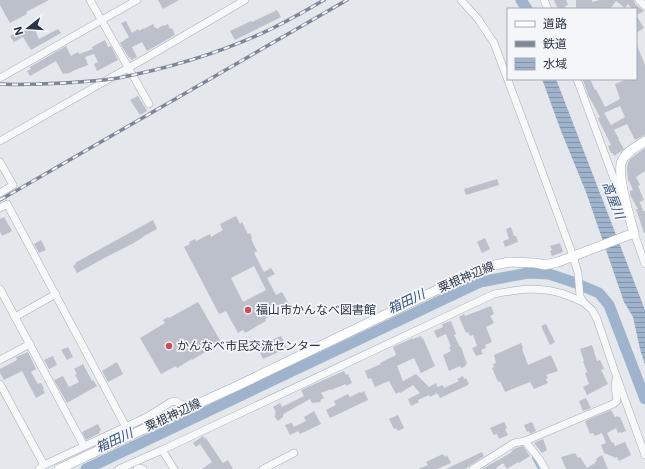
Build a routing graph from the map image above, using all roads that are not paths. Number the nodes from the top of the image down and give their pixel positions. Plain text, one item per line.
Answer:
1 (90, 0) edge
2 (137, 0) edge
3 (245, 0) edge
4 (460, 0) edge
5 (640, 0) edge
6 (645, 6) edge
7 (101, 20) junction
8 (128, 68) junction
9 (0, 78) edge
10 (507, 78) edge
11 (508, 80) edge
12 (577, 80) edge
13 (149, 104) dead end
14 (0, 141) edge
15 (645, 141) edge
16 (0, 162) edge
17 (0, 193) edge
18 (625, 202) junction
19 (0, 208) edge
20 (633, 234) junction
21 (638, 244) junction
22 (645, 253) edge
23 (575, 256) junction
24 (645, 264) edge
25 (0, 289) edge
26 (56, 294) junction
27 (582, 299) junction
28 (15, 316) junction
29 (30, 344) junction
30 (0, 360) edge
31 (616, 375) junction
32 (0, 384) edge
33 (184, 410) junction
34 (126, 427) junction
35 (525, 442) junction
36 (84, 446) junction
37 (162, 450) junction
38 (294, 453) dead end
39 (645, 455) edge
40 (41, 467) edge
41 (59, 469) edge
42 (119, 469) edge
43 (137, 469) edge
44 (143, 469) edge
45 (174, 469) edge
46 (263, 469) edge
47 (473, 469) edge
48 (545, 469) edge

1 - 7 street
2 - 7 street
3 - 8 street
4 - 10 street
5 - 6 street
7 - 8 street
7 - 9 street
8 - 13 street
8 - 14 street
11 - 23 street
12 - 18 street
15 - 18 main road
16 - 17 street
18 - 20 main road
19 - 26 street
20 - 21 street
20 - 23 main road, 粟根神辺線
21 - 22 street
21 - 24 street
23 - 27 street
23 - 33 main road, 粟根神辺線
25 - 28 street
26 - 28 street
26 - 34 street
27 - 31 street
27 - 37 street
28 - 29 street
29 - 30 street
29 - 36 street
31 - 35 street
31 - 39 street
32 - 40 street
33 - 34 street
33 - 41 main road, 粟根神辺線
34 - 36 street
35 - 47 street
35 - 48 street
36 - 40 street
37 - 42 street
37 - 45 street
38 - 46 street
43 - 44 street

